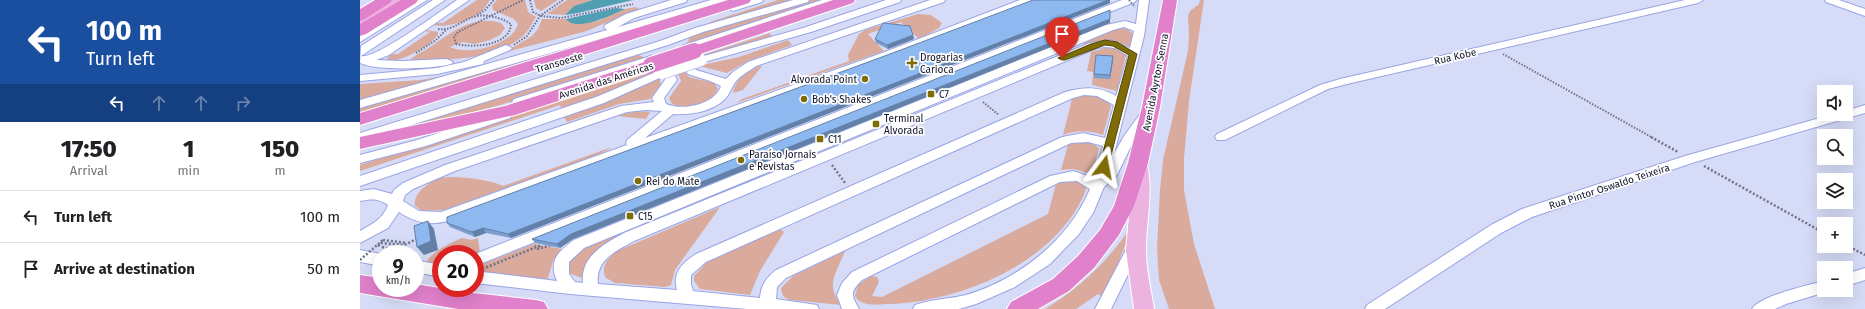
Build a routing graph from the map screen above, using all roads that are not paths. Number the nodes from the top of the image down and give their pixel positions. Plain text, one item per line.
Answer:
1 (411, 0) edge
2 (422, 0) edge
3 (440, 0) edge
4 (464, 0) edge
5 (682, 0) edge
6 (701, 0) edge
7 (722, 0) edge
8 (744, 0) edge
9 (758, 0) edge
10 (774, 0) edge
11 (804, 0) edge
12 (832, 0) edge
13 (848, 0) edge
14 (896, 0) edge
15 (940, 0) edge
16 (1029, 0) edge
17 (1144, 0) edge
18 (1170, 0) edge
19 (1698, 0) edge
20 (1830, 0) edge
21 (387, 2) edge
22 (1132, 2) edge
23 (1865, 13) edge
24 (360, 16) edge
25 (668, 17) junction
26 (360, 21) edge
27 (609, 27) junction
28 (1139, 29) junction
29 (360, 31) edge
30 (680, 34) junction
31 (360, 39) edge
32 (506, 48) road end
33 (632, 49) junction
34 (690, 51) junction
35 (658, 54) junction
36 (1133, 54) junction
37 (361, 58) edge
38 (462, 66) junction
39 (360, 78) edge
40 (492, 79) junction
41 (727, 85) junction
42 (538, 102) junction
43 (360, 104) edge
44 (1120, 104) junction
45 (1151, 107) junction
46 (665, 108) junction
47 (1865, 109) edge
48 (360, 119) edge
49 (360, 124) edge
50 (360, 128) edge
51 (1221, 137) dead end
52 (360, 138) edge
53 (360, 143) edge
54 (1109, 144) junction
55 (621, 151) junction
56 (360, 159) edge
57 (1138, 163) junction
58 (360, 181) edge
59 (1097, 187) junction
60 (360, 196) edge
61 (401, 206) junction
62 (360, 238) edge
63 (1136, 244) junction
64 (372, 254) edge
65 (360, 256) edge
66 (484, 266) edge
67 (484, 270) edge
68 (1865, 274) edge
69 (1853, 278) edge
70 (570, 288) junction
71 (591, 289) junction
72 (1817, 289) edge
73 (424, 295) edge
74 (688, 297) junction
75 (768, 304) junction
76 (536, 309) edge
77 (811, 309) edge
78 (851, 309) edge
79 (921, 309) edge
80 (1019, 309) edge
81 (1103, 309) edge
82 (1144, 309) edge
83 (1373, 309) edge
84 (1760, 309) edge

1 - 29 highway
2 - 31 street
3 - 37 street
4 - 37 street
5 - 27 street
6 - 27 street
7 - 25 street
8 - 40 highway
9 - 49 street, Transoeste
10 - 30 street, Transoeste
11 - 30 street, Transoeste
12 - 34 street
13 - 34 highway, Avenida das Américas
14 - 34 street
15 - 41 street
16 - 55 street
17 - 28 street
18 - 45 highway, Avenida Ayrton Senna
19 - 51 street, Rua Kobe
20 - 23 street
21 - 24 highway
21 - 26 highway
22 - 66 street
25 - 40 street
25 - 43 street
27 - 38 street
28 - 36 street
28 - 70 street
30 - 33 street, Transoeste
30 - 34 street
30 - 35 street, Transoeste
32 - 38 street
33 - 35 street, Transoeste
33 - 50 street, Transoeste
33 - 52 street, Transoeste
34 - 35 highway, Avenida das Américas, bridge
34 - 35 street, Transoeste
34 - 41 street
35 - 42 highway, Avenida das Américas
35 - 46 street
35 - 52 street, Transoeste
35 - 58 street
36 - 44 street
36 - 71 street
37 - 38 street
38 - 39 street
40 - 48 highway
41 - 46 street
42 - 53 highway, Avenida das Américas
42 - 56 street
44 - 54 street
44 - 74 street
45 - 57 highway, Avenida Ayrton Senna
45 - 59 street
46 - 55 street
46 - 61 street
47 - 83 street, Rua Pintor Oswaldo Teixeira
54 - 59 street
54 - 75 street
55 - 61 street
57 - 63 main road, Avenida Ayrton Senna
57 - 80 highway, Avenida Ayrton Senna
59 - 78 street
59 - 79 street
60 - 61 street
61 - 62 street
63 - 81 street
63 - 82 main road, Avenida Ayrton Senna
64 - 65 street
67 - 70 street
68 - 69 street
70 - 71 street
71 - 74 street
72 - 84 street
73 - 76 highway
74 - 75 street
75 - 77 street

